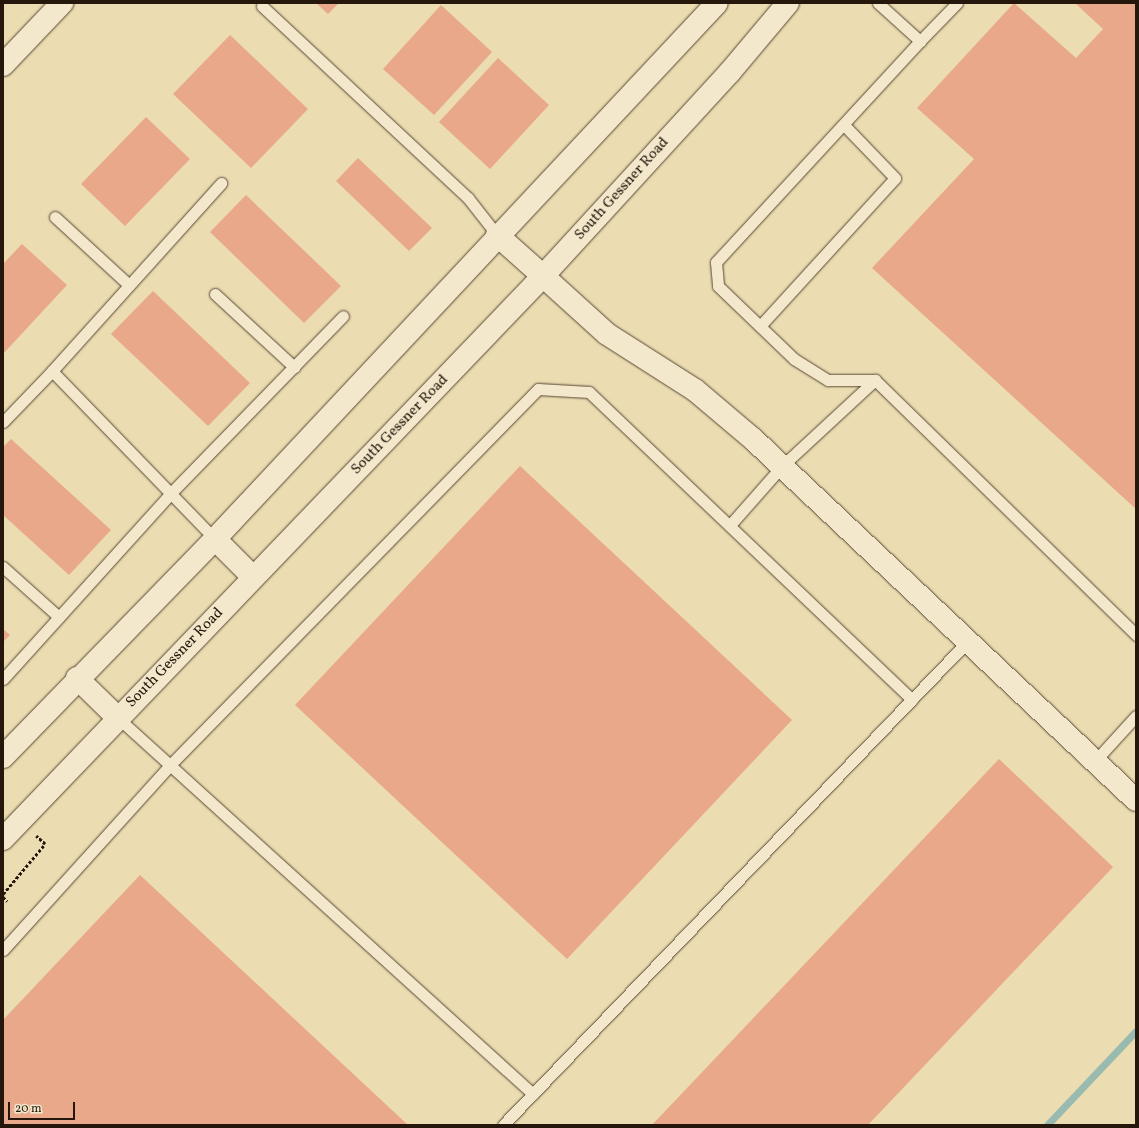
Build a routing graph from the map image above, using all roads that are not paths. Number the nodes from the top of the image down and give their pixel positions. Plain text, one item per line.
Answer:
1 (62, 3) edge
2 (717, 3) edge
3 (788, 3) edge
4 (878, 3) edge
5 (957, 3) edge
6 (262, 6) dead end
7 (920, 41) junction
8 (3, 65) edge
9 (844, 125) junction
10 (221, 183) dead end
11 (55, 217) dead end
12 (497, 235) junction
13 (543, 276) junction
14 (129, 285) junction
15 (215, 294) dead end
16 (343, 316) dead end
17 (760, 326) junction
18 (294, 368) junction
19 (52, 371) junction
20 (875, 380) junction
21 (4, 420) edge
22 (782, 466) junction
23 (170, 494) junction
24 (730, 525) junction
25 (214, 539) junction
26 (3, 567) edge
27 (253, 577) junction
28 (59, 617) junction
29 (1136, 635) edge
30 (967, 642) junction
31 (77, 678) junction
32 (3, 679) edge
33 (912, 700) junction
34 (1136, 716) edge
35 (118, 718) junction
36 (6, 748) edge
37 (1095, 761) junction
38 (170, 765) junction
39 (1136, 800) edge
40 (3, 839) edge
41 (3, 950) edge
42 (533, 1094) junction
43 (503, 1125) edge

1 - 8 main road
2 - 12 main road
3 - 13 main road, South Gessner Road
4 - 7 lane
5 - 7 lane
6 - 12 lane
7 - 9 lane
9 - 17 lane
9 - 17 lane
10 - 14 lane
11 - 14 lane
12 - 13 main road
12 - 25 main road
13 - 22 main road
13 - 27 main road, South Gessner Road
14 - 19 lane
15 - 18 lane
16 - 18 lane
17 - 20 lane
18 - 23 lane
19 - 21 lane
19 - 23 lane
20 - 22 lane
20 - 29 lane
22 - 24 lane
22 - 30 main road
23 - 25 lane
23 - 28 lane
24 - 33 lane
24 - 38 lane
25 - 27 main road
25 - 31 main road
26 - 28 lane
27 - 35 main road, South Gessner Road
28 - 32 lane
30 - 33 lane
30 - 37 main road
31 - 35 main road
31 - 36 main road
33 - 42 lane
34 - 37 lane
35 - 38 lane
35 - 40 main road, South Gessner Road
37 - 39 main road
38 - 41 lane
38 - 42 lane
42 - 43 lane

